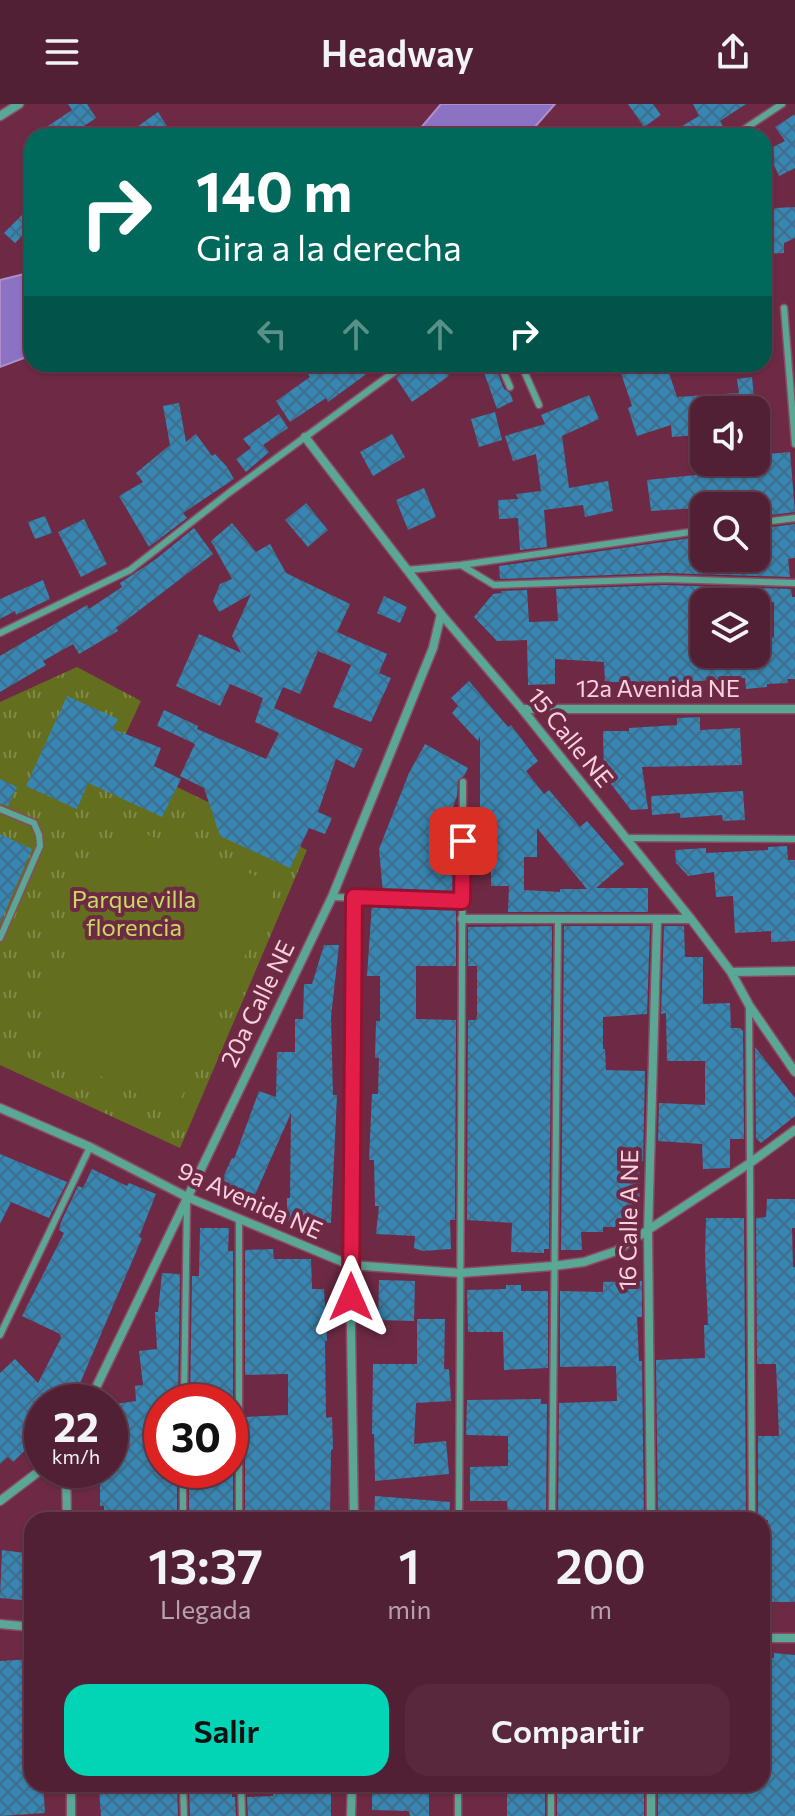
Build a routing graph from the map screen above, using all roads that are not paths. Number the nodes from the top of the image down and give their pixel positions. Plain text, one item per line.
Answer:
1 (19, 104) edge
2 (782, 104) edge
3 (0, 116) edge
4 (746, 128) edge
5 (784, 308) dead end
6 (394, 372) edge
7 (503, 372) edge
8 (525, 372) edge
9 (510, 387) dead end
10 (539, 405) dead end
11 (305, 437) junction
12 (795, 444) edge
13 (795, 518) edge
14 (770, 521) edge
15 (690, 532) edge
16 (461, 565) junction
17 (407, 570) junction
18 (795, 583) edge
19 (441, 614) junction
20 (0, 633) edge
21 (522, 709) junction
22 (795, 709) edge
23 (463, 782) dead end
24 (0, 809) edge
25 (626, 838) junction
26 (795, 839) edge
27 (332, 897) junction
28 (354, 897) junction
29 (462, 901) junction
30 (462, 919) junction
31 (691, 919) junction
32 (558, 920) junction
33 (657, 921) junction
34 (0, 938) edge
35 (795, 971) edge
36 (731, 972) junction
37 (749, 1005) junction
38 (795, 1072) edge
39 (1, 1112) edge
40 (795, 1130) edge
41 (90, 1147) junction
42 (750, 1163) junction
43 (187, 1197) junction
44 (239, 1219) junction
45 (648, 1232) junction
46 (350, 1265) junction
47 (553, 1266) junction
48 (460, 1273) junction
49 (0, 1335) edge
50 (98, 1384) edge
51 (184, 1384) edge
52 (24, 1483) edge
53 (66, 1488) edge
54 (183, 1488) edge
55 (0, 1501) edge
56 (67, 1512) edge
57 (183, 1512) edge
58 (239, 1512) edge
59 (354, 1512) edge
60 (459, 1512) edge
61 (552, 1512) edge
62 (651, 1512) edge
63 (752, 1512) edge
64 (0, 1624) edge
65 (24, 1626) edge
66 (770, 1638) edge
67 (795, 1638) edge
68 (71, 1792) edge
69 (183, 1792) edge
70 (241, 1792) edge
71 (352, 1792) edge
72 (458, 1792) edge
73 (551, 1792) edge
74 (651, 1792) edge
75 (71, 1816) edge
76 (184, 1816) edge
77 (242, 1816) edge
78 (351, 1816) edge
79 (458, 1816) edge
80 (551, 1816) edge
81 (651, 1816) edge

1 - 3 street
2 - 4 lane
5 - 12 lane
6 - 11 lane
7 - 9 lane
8 - 10 lane
11 - 17 street, 15 Calle NE
11 - 20 lane
13 - 14 lane
15 - 16 lane
16 - 17 lane
16 - 18 lane
17 - 19 street, 15 Calle NE
19 - 21 street, 15 Calle NE
19 - 27 street, 20a Calle NE
21 - 22 street, 12a Avenida NE
21 - 25 street, 15 Calle NE
23 - 29 lane
24 - 34 lane
25 - 26 lane
25 - 31 street, 15 Calle NE
27 - 28 lane
27 - 43 street, 20a Calle NE
28 - 29 lane
28 - 46 street
29 - 30 lane
30 - 32 street
30 - 48 lane
31 - 33 street
31 - 36 street, 15 Calle NE
32 - 33 street
32 - 47 lane
33 - 45 street, 16 Calle A NE
35 - 36 street
36 - 37 street, 15 Calle NE
37 - 38 street, 15 Calle NE
37 - 42 lane
39 - 41 street, 9a Avenida NE
40 - 42 street, 9a Avenida NE
41 - 43 street, 9a Avenida NE
41 - 49 lane
42 - 45 street, 9a Avenida NE
42 - 63 lane
43 - 44 street, 9a Avenida NE
43 - 50 street, 20a Calle NE
43 - 51 lane
44 - 46 street, 9a Avenida NE
44 - 58 lane
45 - 47 street, 9a Avenida NE
45 - 62 street, 16 Calle A NE
46 - 48 street, 9a Avenida NE
46 - 59 street
47 - 48 street, 9a Avenida NE
47 - 61 lane
48 - 60 lane
52 - 55 street
53 - 56 street
54 - 57 lane
64 - 65 street
66 - 67 street
68 - 75 street
69 - 76 lane
70 - 77 lane
71 - 78 street
72 - 79 lane
73 - 80 lane
74 - 81 street

